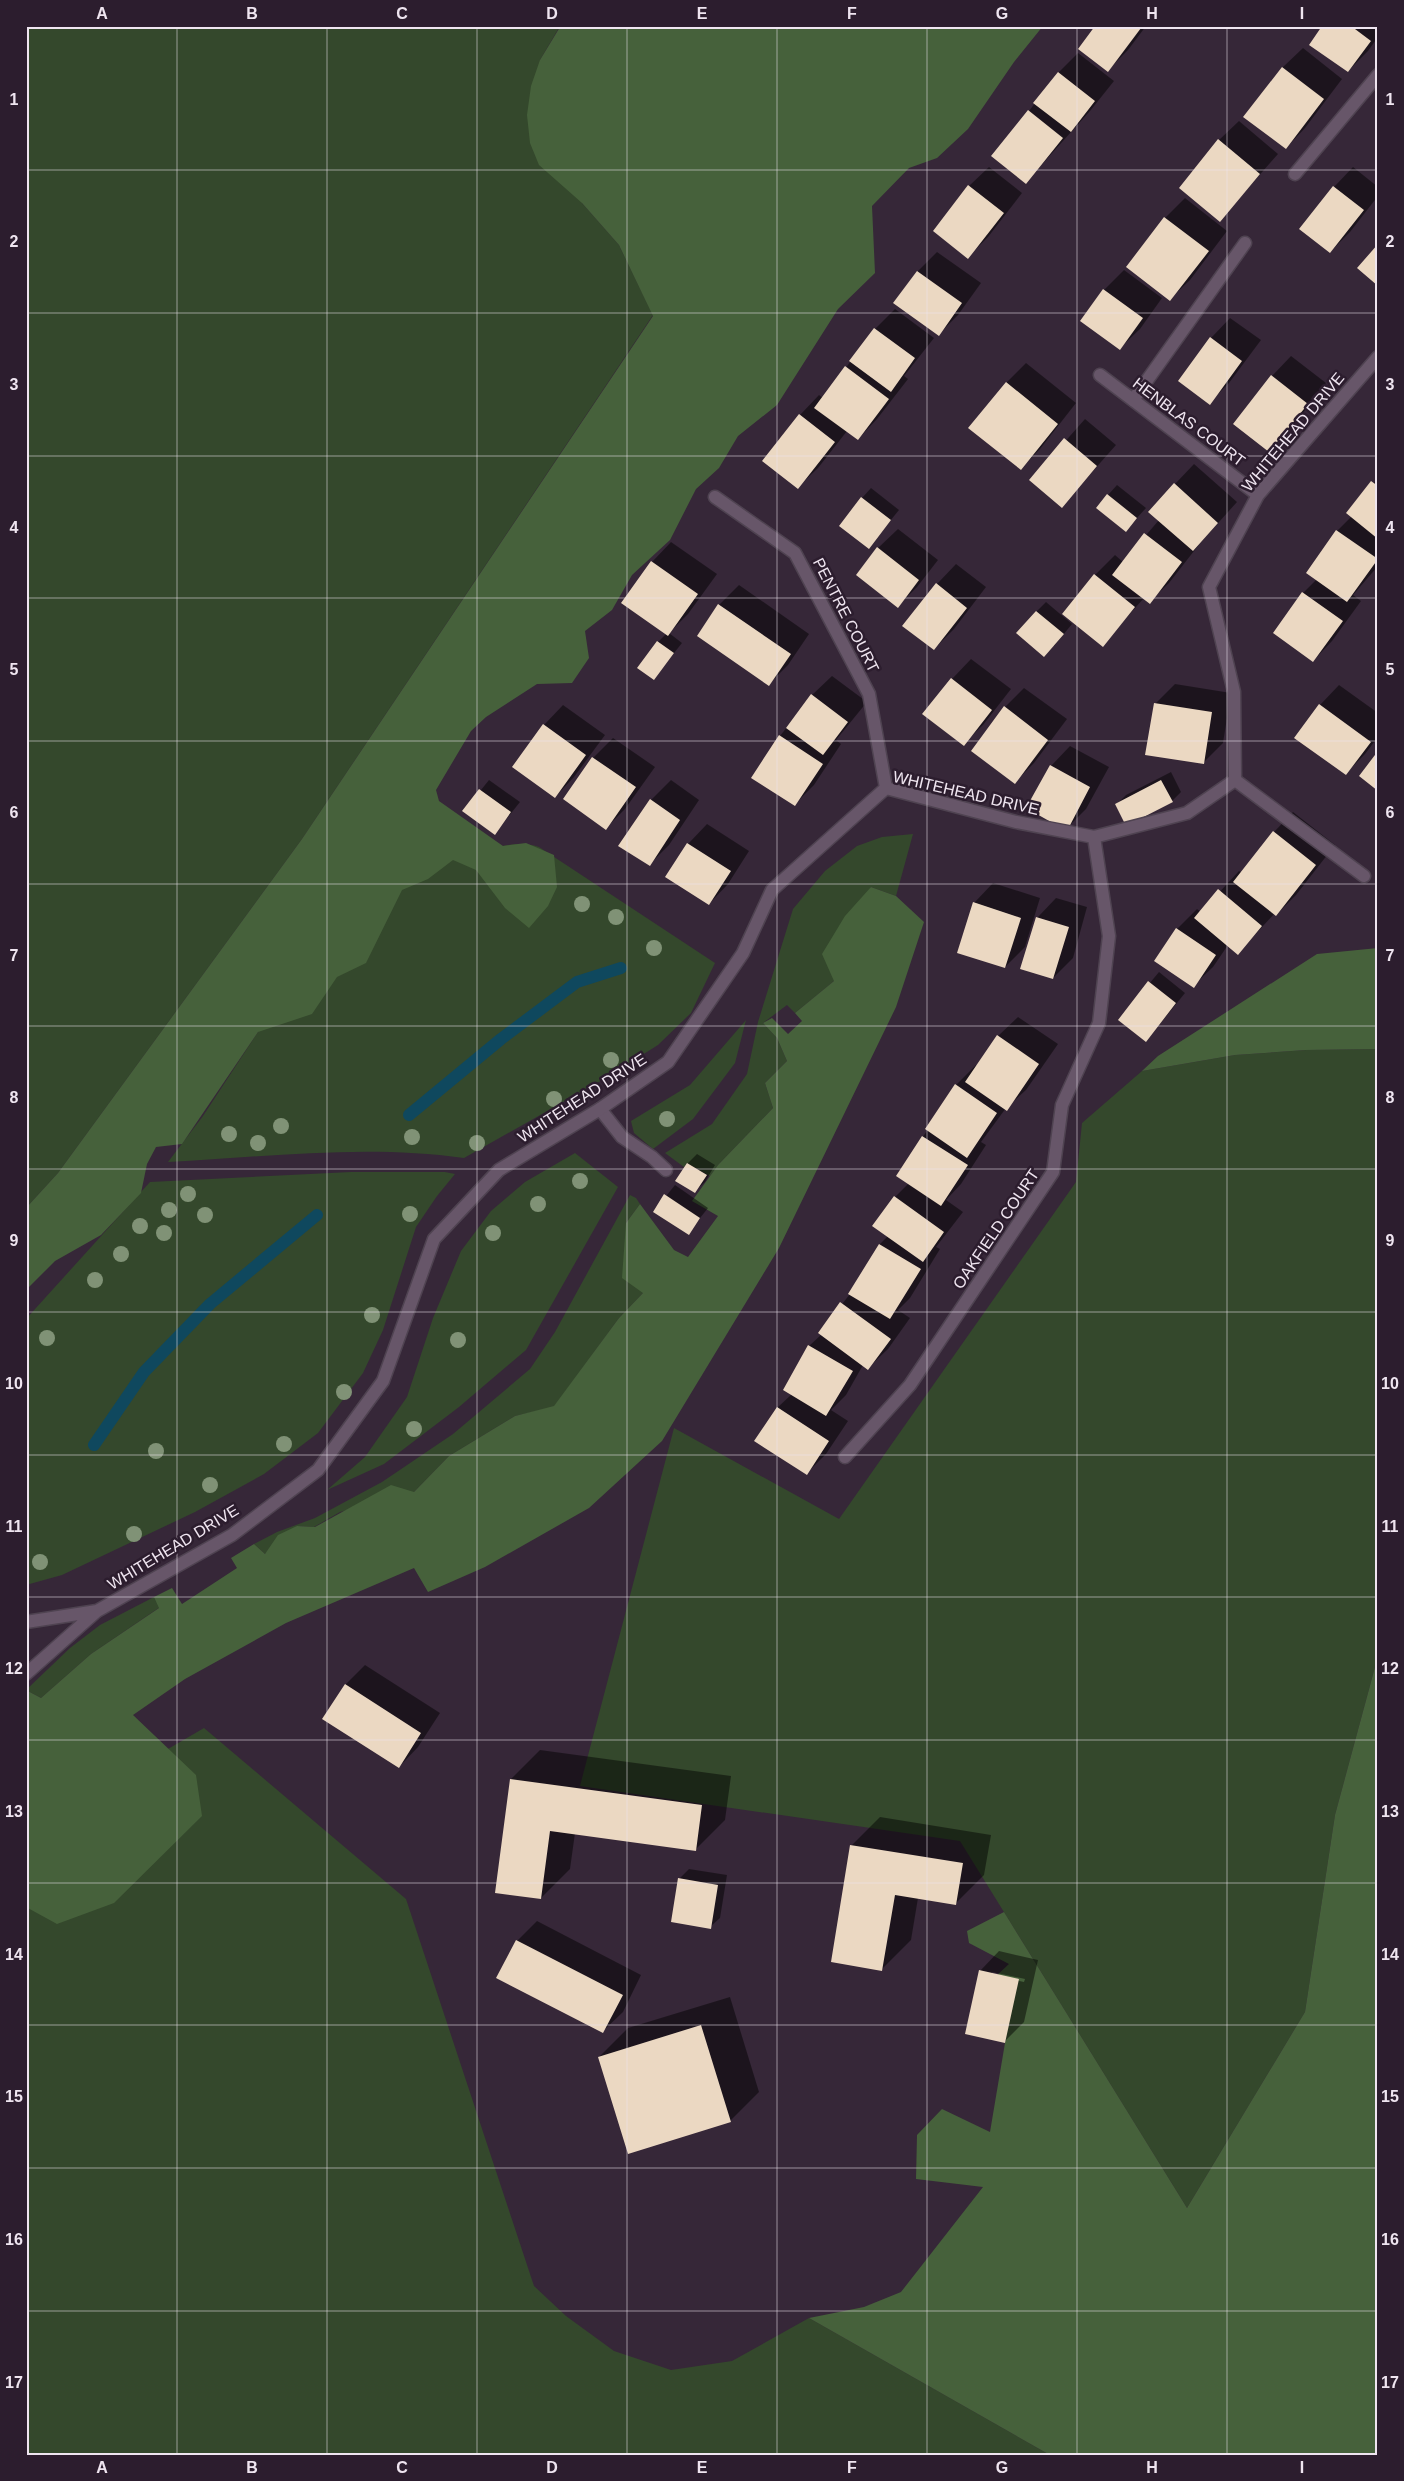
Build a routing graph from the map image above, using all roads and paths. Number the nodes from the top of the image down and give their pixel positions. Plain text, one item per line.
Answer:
1 (1378, 74) edge
2 (1294, 174) dead end
3 (1245, 243) dead end
4 (1378, 357) edge
5 (1100, 375) dead end
6 (1133, 400) junction
7 (1258, 496) junction
8 (715, 497) dead end
9 (1236, 780) junction
10 (886, 788) junction
11 (1094, 837) junction
12 (1364, 876) dead end
13 (600, 1109) junction
14 (666, 1170) dead end
15 (845, 1457) dead end
16 (97, 1611) junction
17 (26, 1622) edge
18 (26, 1674) edge

1 - 2 street
3 - 6 street
4 - 7 street, WHITEHEAD DRIVE
5 - 6 street, HENBLAS COURT
6 - 7 street, HENBLAS COURT
7 - 9 street, WHITEHEAD DRIVE
8 - 10 street, PENTRE COURT
9 - 11 street, WHITEHEAD DRIVE
9 - 12 street
10 - 11 street, WHITEHEAD DRIVE
10 - 13 street, WHITEHEAD DRIVE
11 - 15 street, OAKFIELD COURT
13 - 14 street
13 - 16 street, WHITEHEAD DRIVE
16 - 17 street, WHITEHEAD DRIVE
16 - 18 street, WHITEHEAD DRIVE

